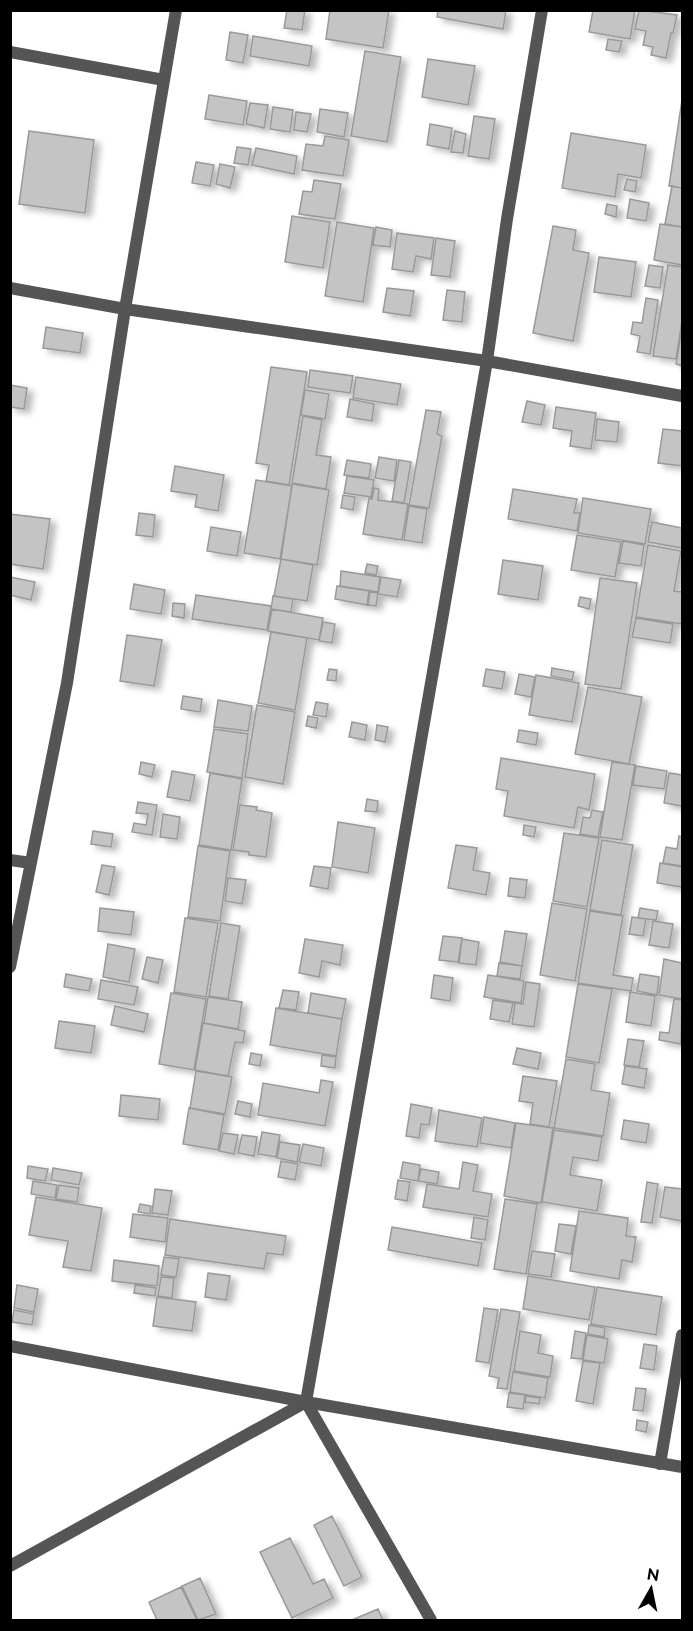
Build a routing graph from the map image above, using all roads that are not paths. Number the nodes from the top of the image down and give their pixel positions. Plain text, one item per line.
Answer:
1 (176, 10) edge
2 (542, 10) edge
3 (10, 52) edge
4 (164, 80) junction
5 (10, 288) edge
6 (125, 309) junction
7 (487, 362) junction
8 (682, 396) edge
9 (10, 860) edge
10 (31, 863) junction
11 (10, 967) edge
12 (682, 1335) edge
13 (10, 1346) edge
14 (306, 1402) junction
15 (660, 1464) junction
16 (682, 1467) edge
17 (10, 1566) edge
18 (431, 1620) edge

1 - 4 street
2 - 7 street
3 - 4 street
4 - 6 street
5 - 6 street
6 - 7 street
6 - 10 street
7 - 8 street
7 - 14 street
9 - 10 street
10 - 11 street
12 - 15 street
13 - 14 street
14 - 15 street
14 - 17 street
14 - 18 street
15 - 16 street

